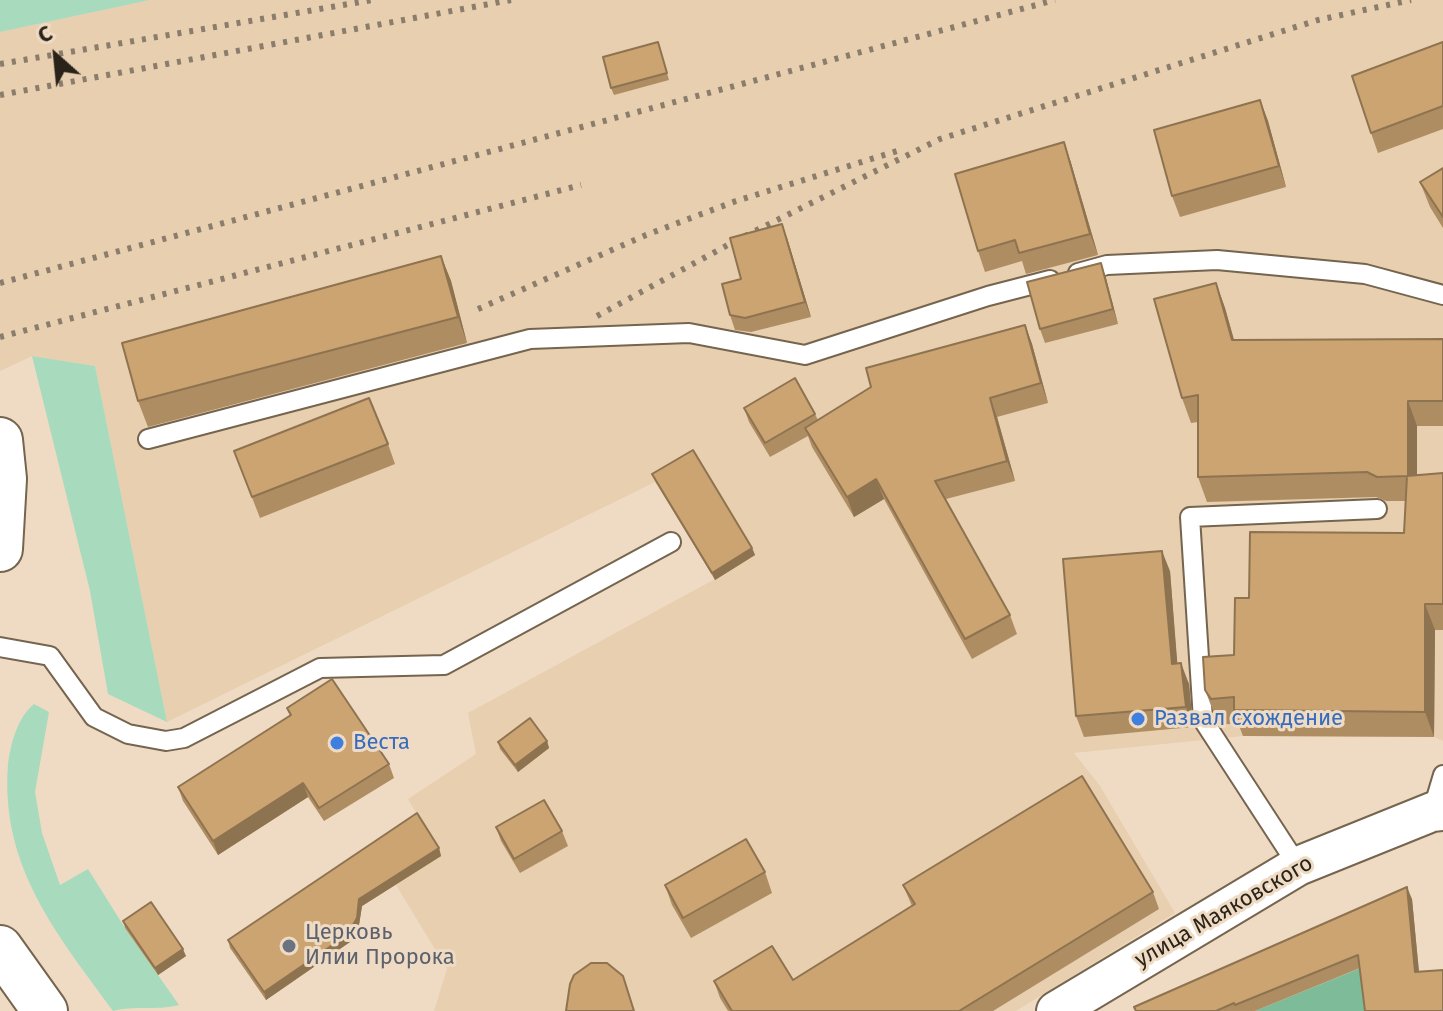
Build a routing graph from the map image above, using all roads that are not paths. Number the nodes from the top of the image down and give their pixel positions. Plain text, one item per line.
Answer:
1 (1443, 295) edge
2 (148, 439) dead end
3 (0, 440) edge
4 (1377, 509) edge
5 (671, 542) dead end
6 (0, 549) edge
7 (0, 647) edge
8 (1443, 775) edge
9 (1438, 811) edge
10 (1298, 866) junction
11 (0, 948) edge
12 (0, 998) edge
13 (27, 1011) edge
14 (45, 1011) edge
15 (1056, 1011) edge

1 - 2 lane
3 - 6 main road
4 - 10 lane
5 - 7 lane
8 - 9 lane
9 - 10 street, улица Маяковского
10 - 15 street, улица Маяковского
11 - 14 main road
12 - 13 main road

